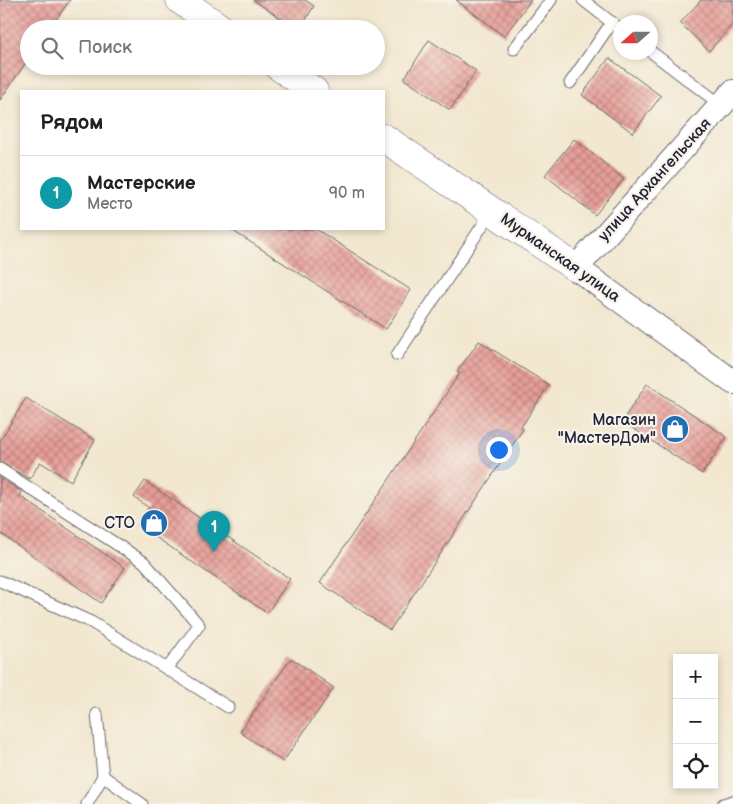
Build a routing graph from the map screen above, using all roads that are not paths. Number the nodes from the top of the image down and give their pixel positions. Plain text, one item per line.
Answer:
1 (180, 0) edge
2 (551, 0) edge
3 (583, 0) edge
4 (209, 20) edge
5 (613, 24) edge
6 (613, 30) edge
7 (514, 48) dead end
8 (658, 57) edge
9 (291, 75) edge
10 (570, 84) dead end
11 (313, 90) edge
12 (727, 99) edge
13 (385, 139) edge
14 (492, 211) junction
15 (576, 268) junction
16 (397, 355) dead end
17 (733, 382) edge
18 (0, 469) edge
19 (0, 580) edge
20 (167, 669) junction
21 (228, 707) dead end
22 (97, 714) dead end
23 (103, 776) junction
24 (733, 801) edge
25 (87, 804) edge
26 (142, 804) edge
27 (723, 804) edge

1 - 4 street
2 - 7 lane
3 - 5 lane
6 - 10 lane
8 - 12 lane
9 - 11 street
12 - 15 street, улица Архангельская
13 - 14 street, Мурманская улица
14 - 15 street, Мурманская улица
14 - 16 lane
15 - 17 street, Мурманская улица
18 - 20 lane
19 - 20 lane
20 - 21 lane
22 - 23 lane
23 - 25 lane
23 - 26 lane
24 - 27 lane

